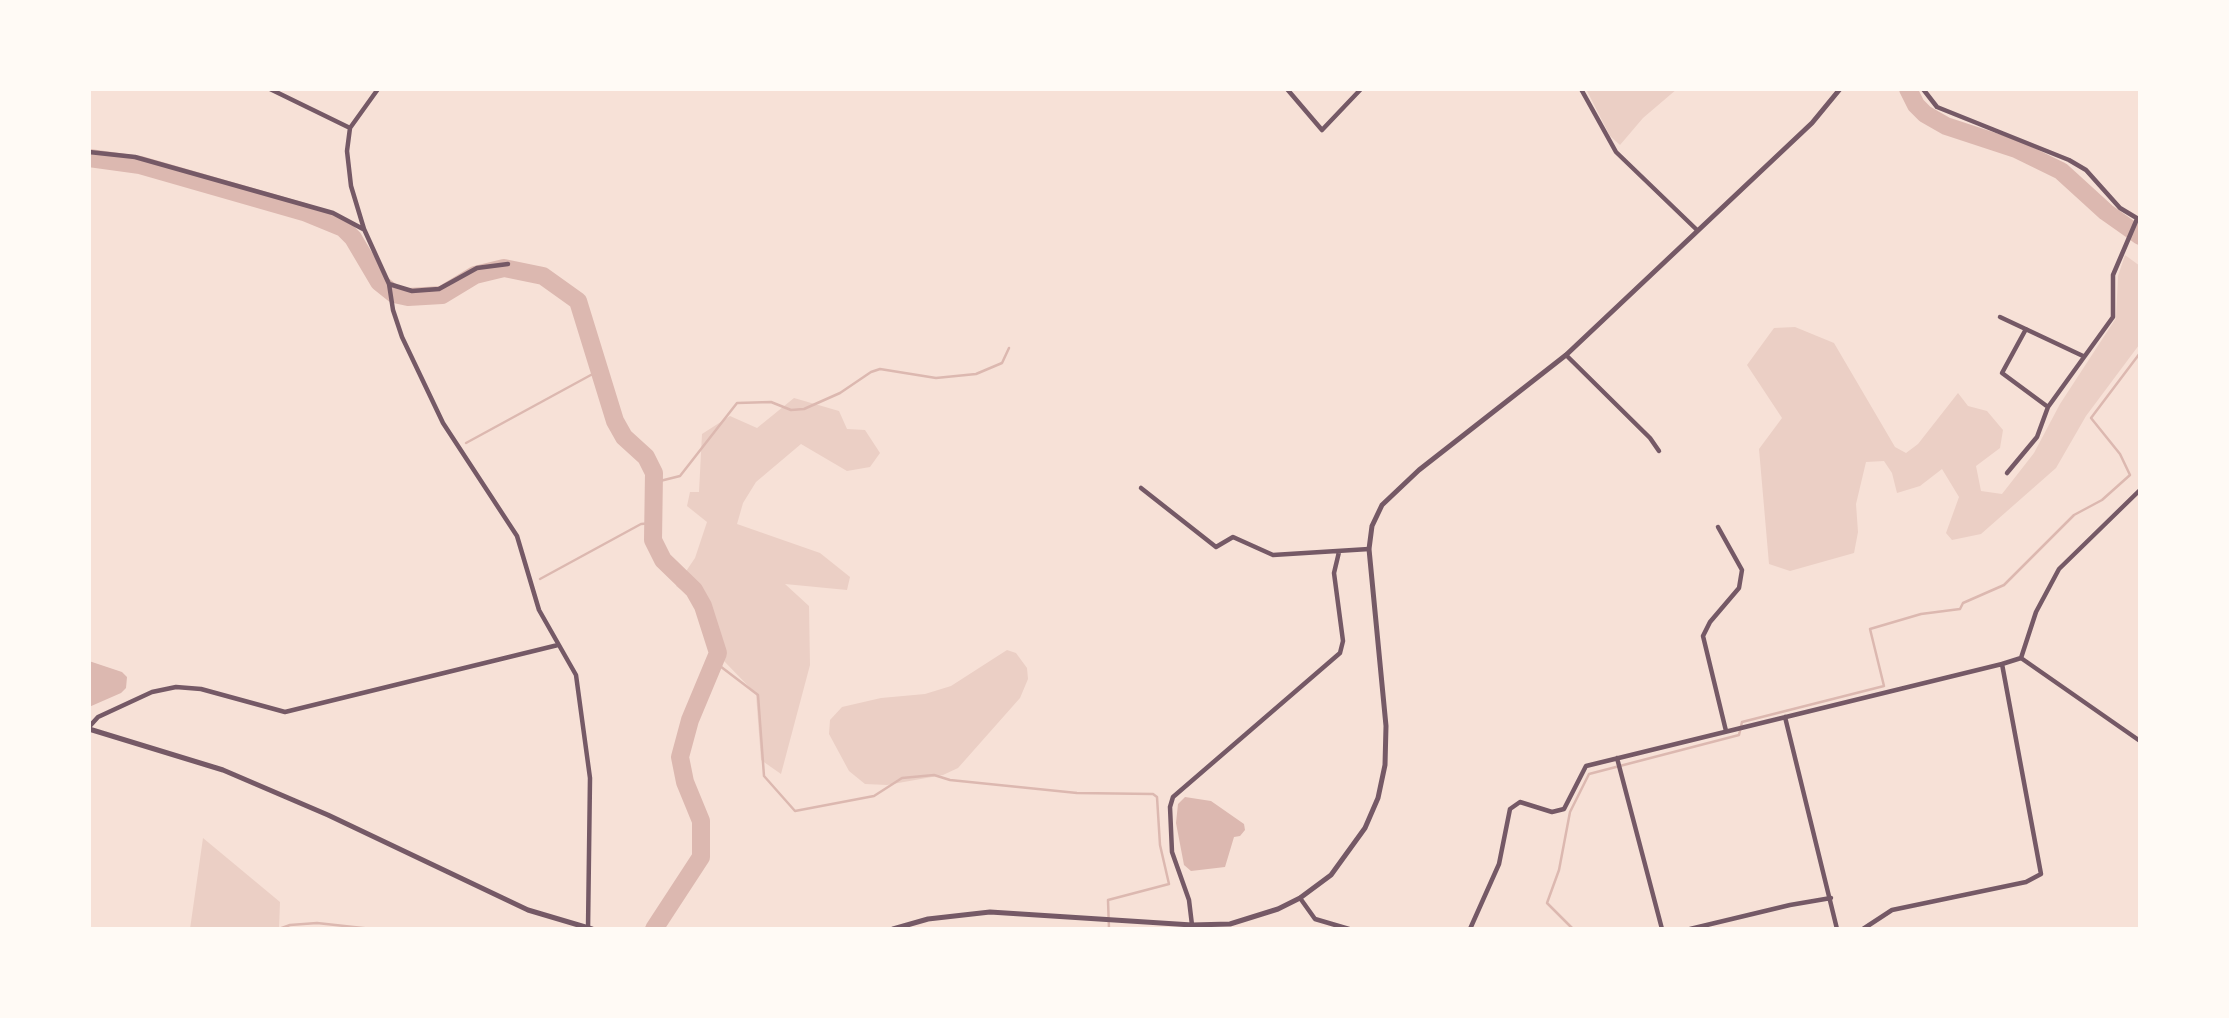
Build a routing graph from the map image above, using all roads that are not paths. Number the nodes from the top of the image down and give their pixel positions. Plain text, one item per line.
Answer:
1 (270, 89) edge
2 (378, 89) edge
3 (1287, 89) edge
4 (1361, 89) edge
5 (1581, 89) edge
6 (1840, 89) edge
7 (1923, 89) edge
8 (350, 128) junction
9 (89, 152) edge
10 (2138, 219) edge
11 (364, 229) junction
12 (1697, 230) junction
13 (508, 264) dead end
14 (390, 285) junction
15 (2000, 317) dead end
16 (2026, 329) junction
17 (1566, 355) junction
18 (2082, 356) junction
19 (2048, 407) junction
20 (1659, 451) dead end
21 (2007, 473) dead end
22 (1141, 488) dead end
23 (2140, 490) edge
24 (1718, 527) dead end
25 (1368, 549) junction
26 (1339, 552) junction
27 (558, 645) junction
28 (2021, 658) junction
29 (2003, 664) junction
30 (1784, 717) junction
31 (89, 728) edge
32 (1726, 731) junction
33 (2140, 741) edge
34 (1617, 758) junction
35 (1300, 898) junction
36 (1831, 898) junction
37 (1192, 925) junction
38 (589, 929) edge
39 (893, 929) edge
40 (1349, 929) edge
41 (1470, 929) edge
42 (1662, 929) edge
43 (1690, 929) edge
44 (1837, 929) edge
45 (1863, 929) edge

1 - 8 street
2 - 8 street
3 - 4 street
5 - 12 street
6 - 12 street
7 - 10 street
8 - 11 street
9 - 11 street
10 - 18 street
11 - 14 street
12 - 17 street
13 - 14 street
14 - 27 street
15 - 16 street
16 - 18 street
16 - 19 street
17 - 20 street
17 - 25 street
18 - 19 street
19 - 21 street
22 - 26 street
23 - 28 street
24 - 32 street
25 - 26 street
25 - 35 street
26 - 37 street
27 - 31 street
27 - 38 street
28 - 29 street
28 - 33 street
29 - 30 street
29 - 45 street
30 - 32 street
30 - 36 street
31 - 38 street
32 - 34 street
34 - 41 street
34 - 42 street
35 - 37 street
35 - 40 street
36 - 43 street
36 - 44 street
37 - 39 street

